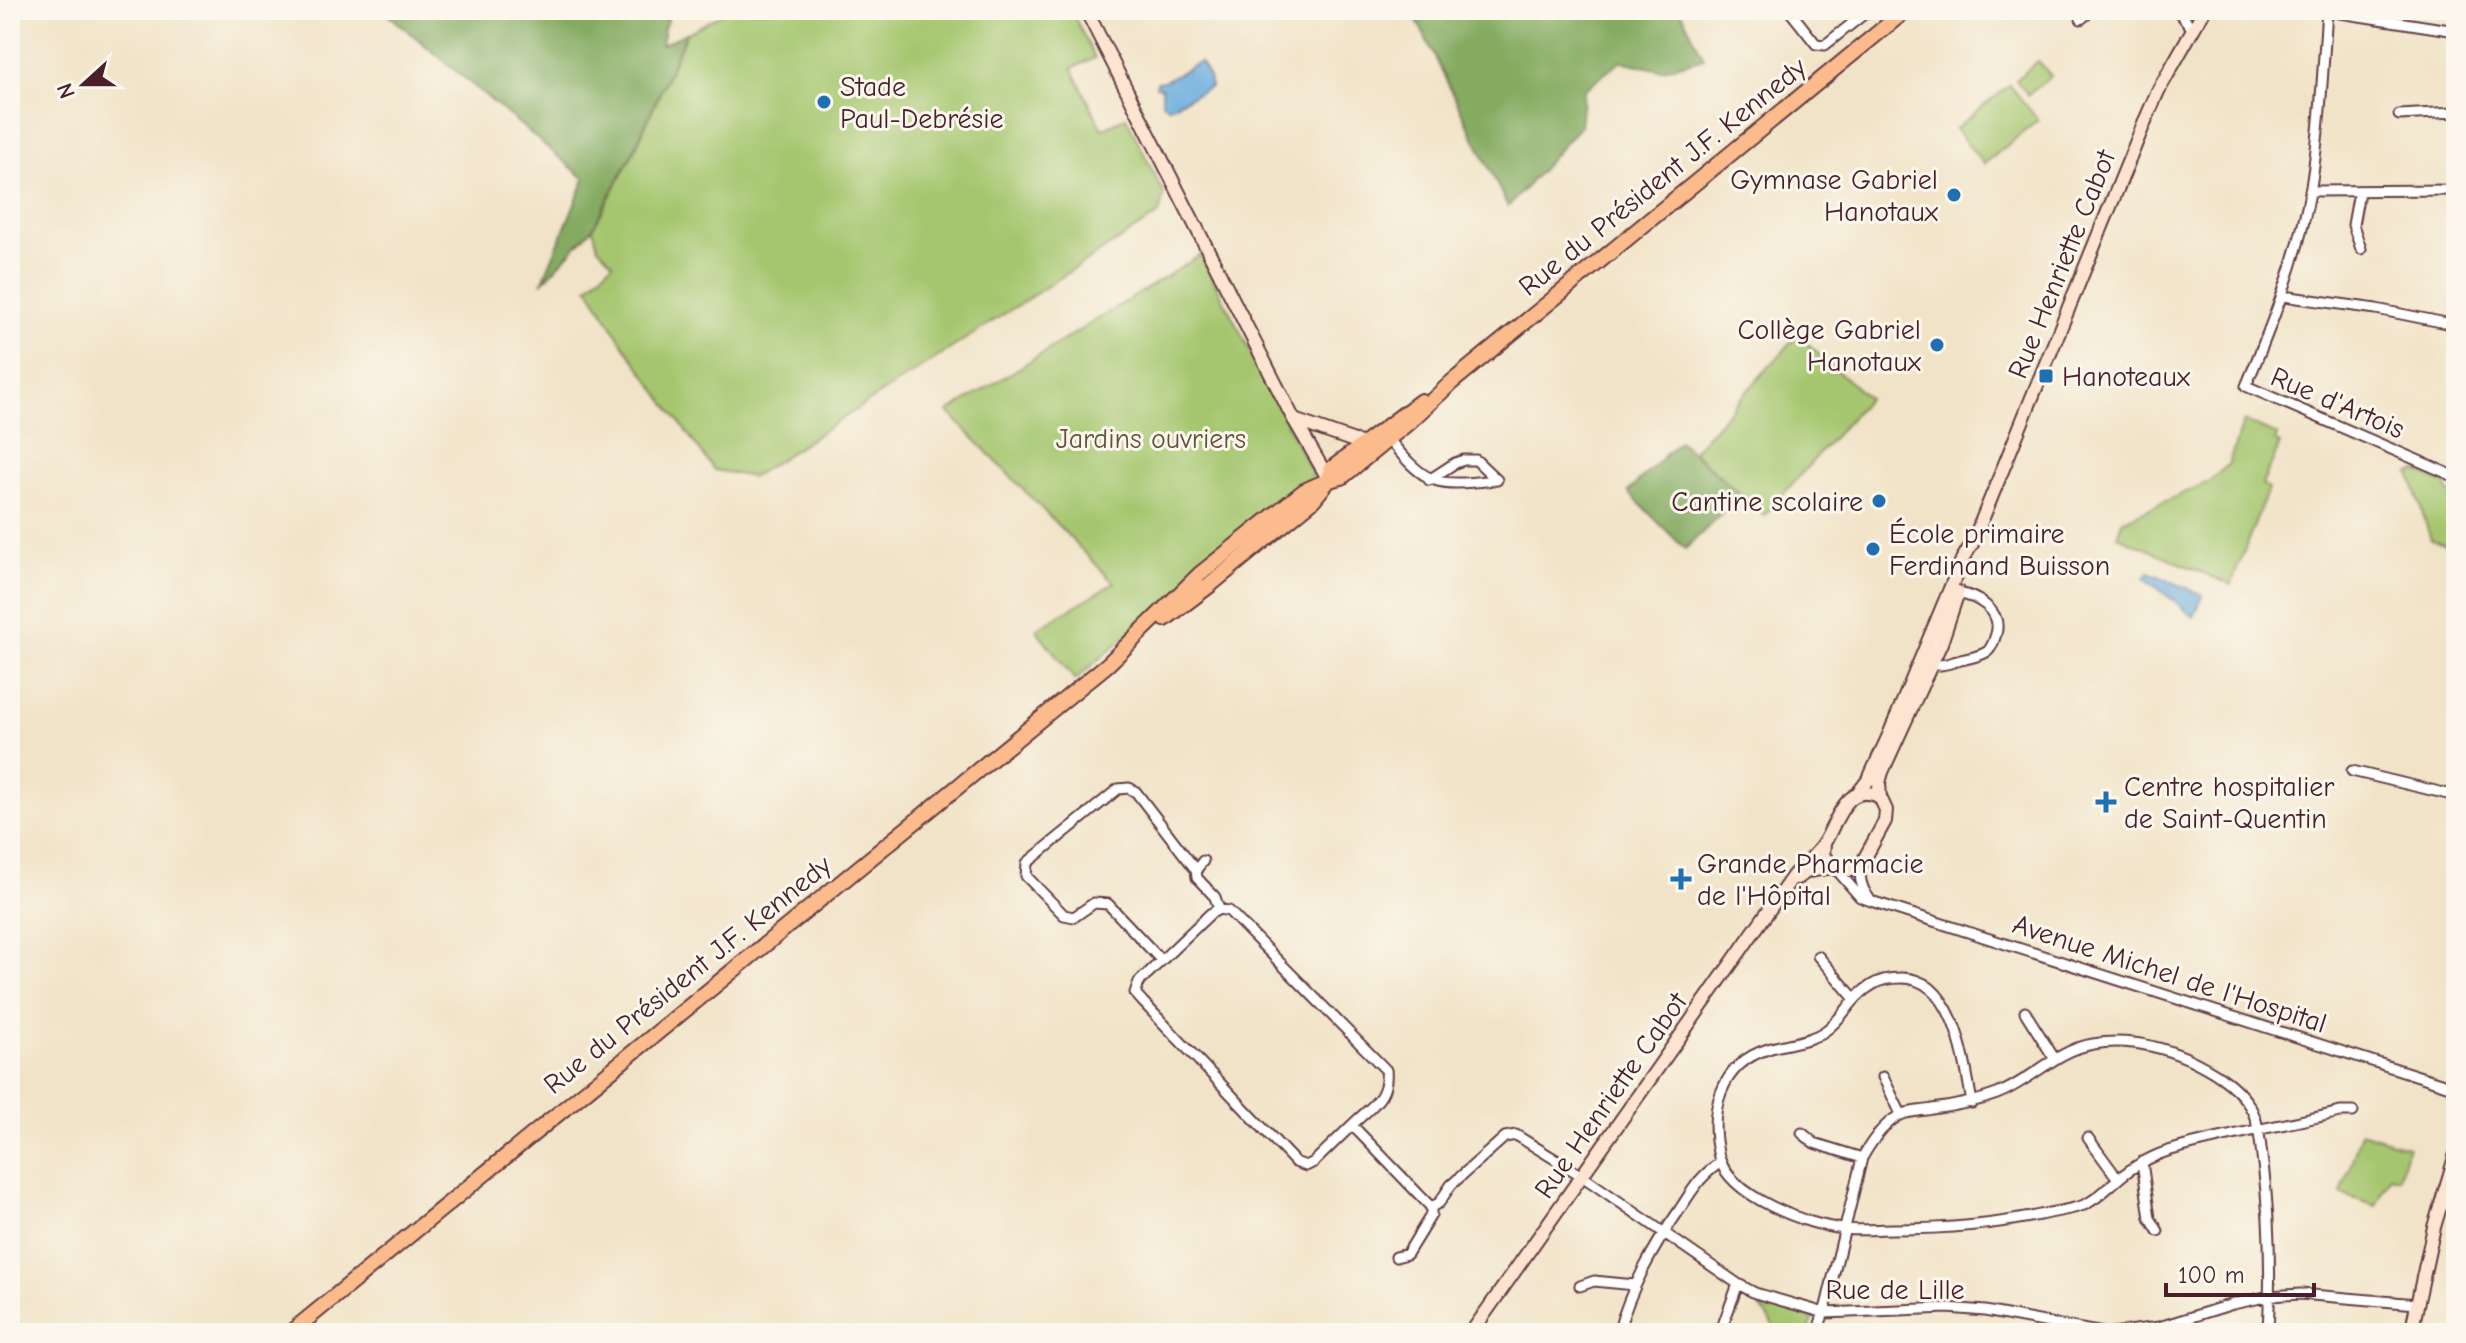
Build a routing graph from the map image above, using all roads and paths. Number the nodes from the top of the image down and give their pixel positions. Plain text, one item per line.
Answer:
1 (1086, 10) edge
2 (1789, 10) edge
3 (1869, 10) edge
4 (1906, 10) edge
5 (2092, 10) edge
6 (2177, 10) edge
7 (2204, 10) edge
8 (2327, 10) edge
9 (2081, 19) dead end
10 (2193, 29) junction
11 (2456, 31) edge
12 (2456, 111) edge
13 (2399, 115) dead end
14 (2456, 190) edge
15 (2310, 191) junction
16 (2359, 192) junction
17 (2361, 249) dead end
18 (2283, 296) junction
19 (2456, 325) edge
20 (1294, 420) junction
21 (1385, 434) junction
22 (1363, 444) junction
23 (2456, 477) edge
24 (1329, 480) junction
25 (1429, 480) junction
26 (1973, 542) junction
27 (1957, 593) junction
28 (1942, 610) junction
29 (1931, 665) junction
30 (2352, 771) dead end
31 (1859, 792) junction
32 (2456, 796) edge
33 (1880, 797) junction
34 (1824, 844) junction
35 (1203, 861) dead end
36 (1861, 865) junction
37 (1834, 868) junction
38 (1196, 870) junction
39 (1788, 884) junction
40 (1871, 901) junction
41 (1219, 909) junction
42 (1818, 956) dead end
43 (1161, 960) junction
44 (1854, 998) junction
45 (2025, 1012) dead end
46 (2054, 1058) junction
47 (1883, 1077) dead end
48 (2456, 1088) edge
49 (1972, 1103) junction
50 (2353, 1112) dead end
51 (1901, 1114) junction
52 (1352, 1125) junction
53 (2259, 1131) junction
54 (1802, 1133) dead end
55 (2088, 1138) dead end
56 (2456, 1154) edge
57 (1862, 1158) junction
58 (1721, 1162) junction
59 (2142, 1162) junction
60 (2453, 1174) edge
61 (1582, 1176) junction
62 (2118, 1179) junction
63 (1431, 1207) junction
64 (1843, 1229) junction
65 (2158, 1231) dead end
66 (1664, 1232) junction
67 (1396, 1257) dead end
68 (1738, 1284) junction
69 (1635, 1285) junction
70 (1580, 1286) dead end
71 (2270, 1296) junction
72 (2417, 1304) junction
73 (1825, 1313) junction
74 (290, 1333) edge
75 (1471, 1333) edge
76 (1532, 1333) edge
77 (1561, 1333) edge
78 (1618, 1333) edge
79 (1720, 1333) edge
80 (1817, 1333) edge
81 (2103, 1333) edge
82 (2112, 1333) edge
83 (2268, 1333) edge
84 (2411, 1333) edge

1 - 20 street
2 - 3 street
4 - 21 main road, Rue du Président J.F. Kennedy
5 - 9 street
6 - 10 street
7 - 10 street, Rue Henriette Cabot
8 - 11 street
8 - 15 street
10 - 26 street, Rue Henriette Cabot
12 - 13 street
14 - 16 street
15 - 16 street
15 - 18 street
16 - 17 street
18 - 19 street
18 - 23 street, Rue d'Artois
20 - 22 street
20 - 24 street
21 - 22 main road, Rue du Président J.F. Kennedy
21 - 24 main road, Rue du Président J.F. Kennedy
21 - 25 street
22 - 24 main road, Rue du Président J.F. Kennedy
24 - 74 main road, Rue du Président J.F. Kennedy
25 - 25 street
26 - 27 street, Rue Henriette Cabot
26 - 28 street, Rue Henriette Cabot
27 - 29 street, Rue Henriette Cabot
27 - 29 street
28 - 29 street
28 - 31 street, Rue Henriette Cabot
29 - 33 street, Rue Henriette Cabot
30 - 32 street
31 - 33 street
31 - 34 street, Rue Henriette Cabot
33 - 36 street, Rue Henriette Cabot
34 - 37 street
34 - 39 street, Rue Henriette Cabot
35 - 38 street
36 - 37 street
36 - 40 street
37 - 39 street
37 - 40 street, Avenue Michel de l'Hospital
38 - 41 street
38 - 43 street
39 - 61 street, Rue Henriette Cabot
40 - 48 street, Avenue Michel de l'Hospital
41 - 43 street
41 - 52 street
42 - 44 street
43 - 52 street
44 - 49 street
44 - 58 street
45 - 46 street
46 - 49 street
46 - 53 street
47 - 51 street
49 - 51 street
50 - 53 street
51 - 57 street
52 - 63 street
53 - 59 street
53 - 71 street
54 - 57 street
55 - 62 street
56 - 60 street
57 - 64 street
58 - 64 street
58 - 66 street
59 - 62 street
59 - 65 street
60 - 72 street
61 - 63 street, Rue de Lille
61 - 66 street, Rue de Lille
61 - 75 street, Rue Henriette Cabot
62 - 64 street
63 - 67 street
64 - 73 street
66 - 68 street, Rue de Lille
66 - 69 street
68 - 73 street, Rue de Lille
68 - 79 street
69 - 70 street
69 - 78 street
71 - 72 street
71 - 82 street
71 - 83 street
72 - 84 street
73 - 80 street
73 - 81 street, Rue de Lille
76 - 77 street

